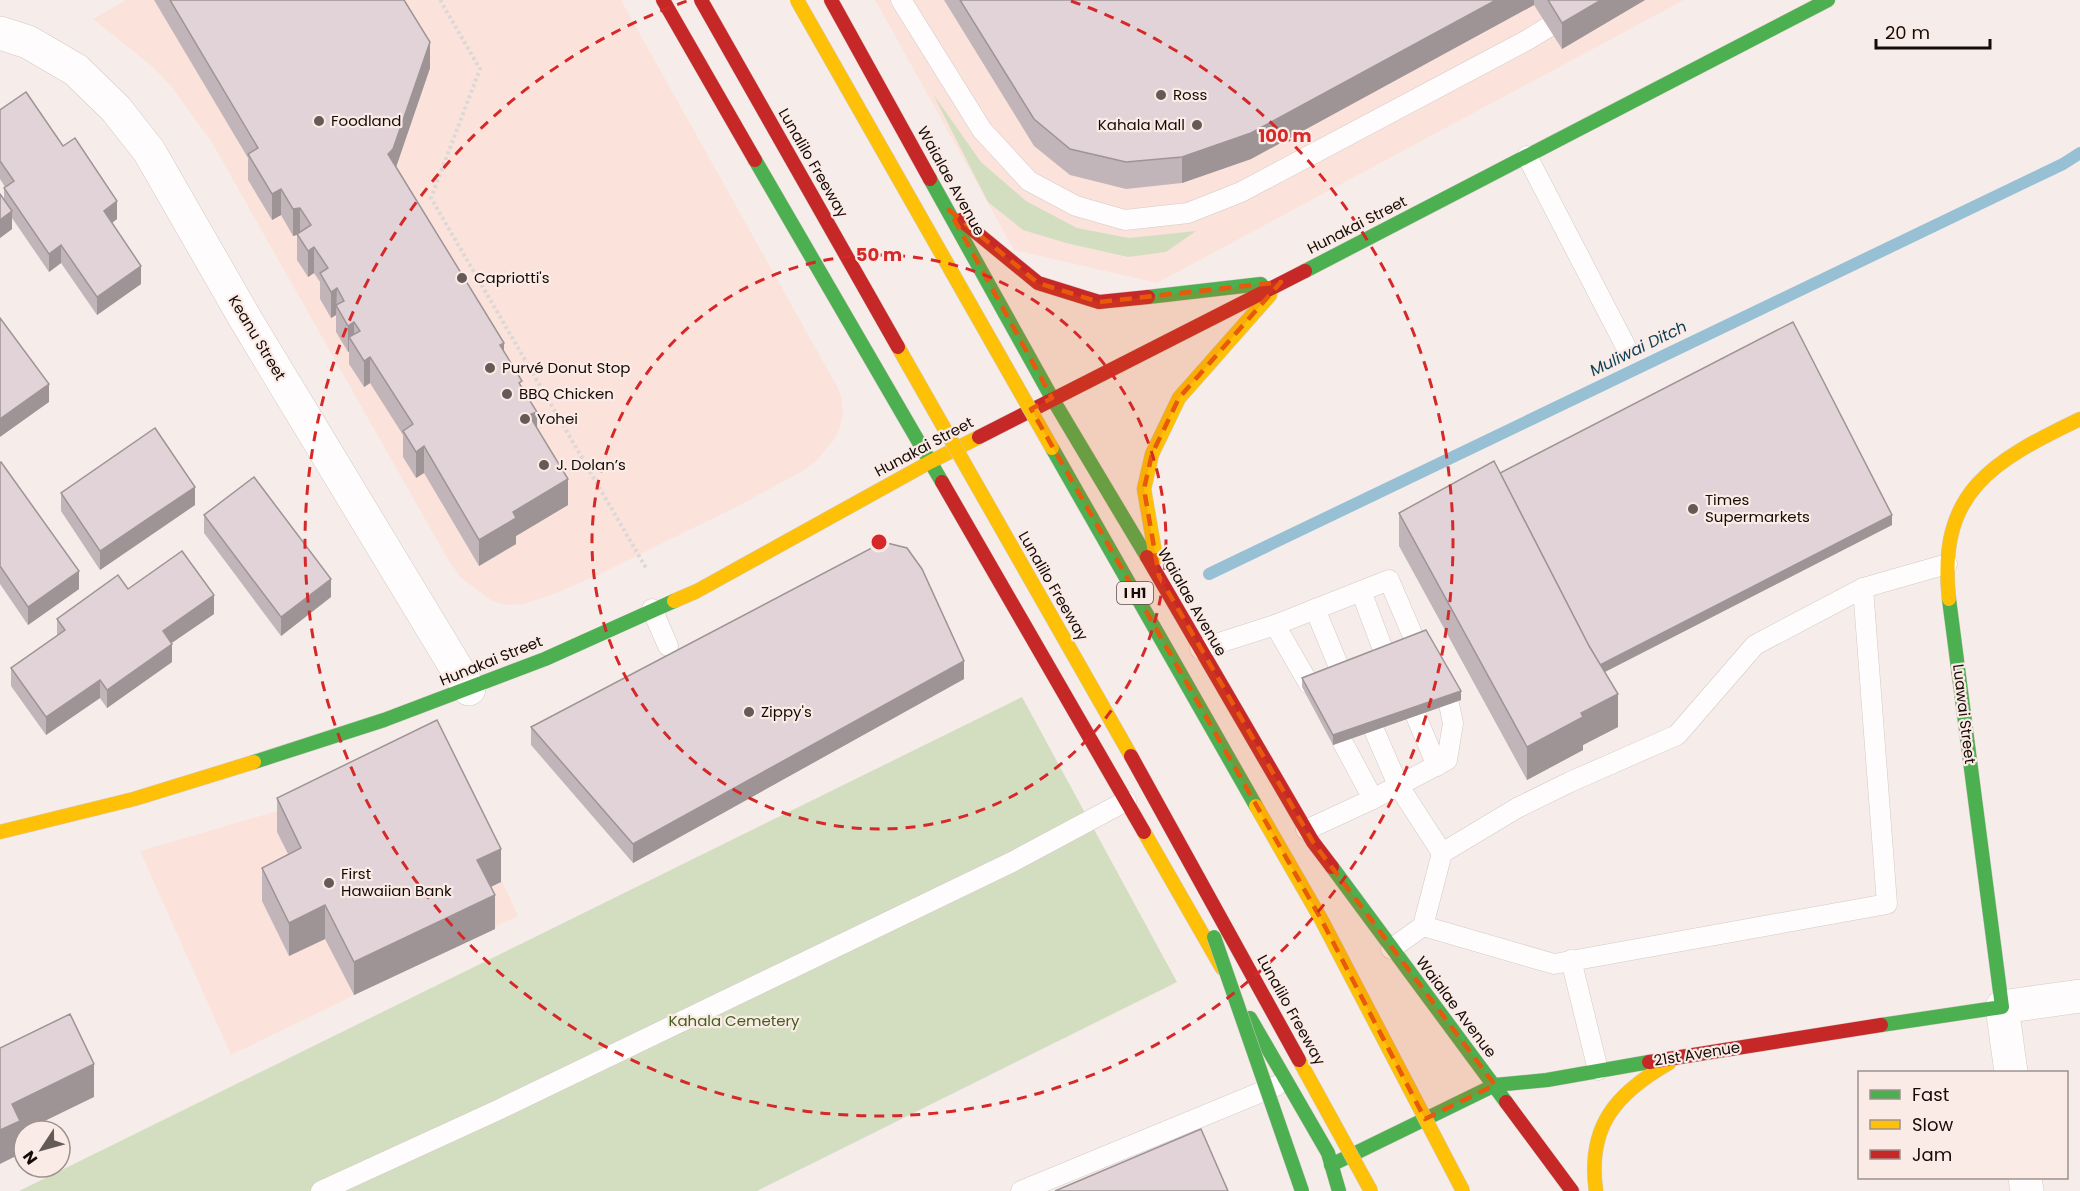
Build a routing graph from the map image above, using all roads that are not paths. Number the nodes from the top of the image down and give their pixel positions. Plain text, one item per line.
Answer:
1 (663, 0) edge
2 (701, 0) edge
3 (797, 0) edge
4 (831, 0) edge
5 (901, 0) edge
6 (1593, 0) edge
7 (1822, 1) edge
8 (0, 33) edge
9 (1527, 156) junction
10 (949, 210) junction
11 (1281, 282) junction
12 (1625, 345) dead end
13 (1052, 398) junction
14 (2080, 419) edge
15 (930, 462) junction
16 (1947, 564) junction
17 (1159, 576) junction
18 (1863, 588) junction
19 (1362, 591) junction
20 (652, 609) junction
21 (1315, 609) junction
22 (1275, 625) junction
23 (1416, 643) edge
24 (668, 646) dead end
25 (1200, 649) junction
26 (1385, 655) edge
27 (1341, 672) edge
28 (1310, 684) edge
29 (469, 689) junction
30 (1449, 704) edge
31 (1416, 716) edge
32 (1374, 730) edge
33 (1342, 741) edge
34 (1437, 766) junction
35 (1398, 785) junction
36 (1373, 799) junction
37 (1126, 801) junction
38 (1306, 830) junction
39 (0, 832) edge
40 (1183, 848) junction
41 (1442, 853) junction
42 (1322, 919) junction
43 (1423, 926) junction
44 (1391, 949) junction
45 (1571, 960) junction
46 (2080, 996) edge
47 (2002, 1007) junction
48 (1681, 1056) junction
49 (1598, 1070) junction
50 (2011, 1071) edge
51 (1287, 1081) junction
52 (1495, 1085) junction
53 (1444, 1120) dead end
54 (1331, 1165) junction
55 (321, 1191) edge
56 (1021, 1191) edge
57 (1302, 1191) edge
58 (1339, 1191) edge
59 (1371, 1191) edge
60 (1462, 1191) edge
61 (1572, 1191) edge
62 (1596, 1191) edge

1 - 15 main road
2 - 40 main road, Lunalilo Freeway, bridge
3 - 42 main road, I H1, bridge
4 - 10 main road, Waialae Avenue
5 - 6 lane
7 - 9 main road, Hunakai Street
8 - 29 street, Keanu Street
9 - 11 main road, Hunakai Street
9 - 12 lane
10 - 11 main road
10 - 13 main road, Waialae Avenue
11 - 13 main road, Hunakai Street
11 - 17 main road
13 - 15 main road, Hunakai Street
13 - 17 main road, Waialae Avenue
14 - 16 main road, Luawai Street
15 - 20 main road, Hunakai Street
15 - 37 main road
16 - 18 lane
16 - 47 main road, Luawai Street
17 - 25 main road, Waialae Avenue
18 - 41 lane
18 - 45 lane
19 - 21 lane
19 - 23 lane
19 - 26 lane
20 - 24 lane
20 - 29 main road, Hunakai Street
21 - 22 lane
21 - 27 lane
22 - 25 lane
22 - 28 lane
25 - 38 main road, Waialae Avenue
29 - 39 main road, Hunakai Street
30 - 34 lane
31 - 34 lane
32 - 35 lane
33 - 36 lane
34 - 35 lane
35 - 36 lane
35 - 41 lane
36 - 38 lane
37 - 51 main road
37 - 55 lane
38 - 44 main road, Waialae Avenue
40 - 57 main road, bridge
40 - 59 main road, Lunalilo Freeway, bridge
41 - 43 lane
42 - 53 main road, bridge
42 - 60 main road, I H1, bridge
43 - 44 lane
43 - 45 lane
44 - 52 main road, Waialae Avenue
45 - 49 lane
46 - 47 street, 21st Avenue
47 - 48 main road, 21st Avenue
47 - 50 street, Luawai Street
48 - 49 main road, 21st Avenue
48 - 62 main road
49 - 52 main road, 21st Avenue
51 - 54 main road
51 - 56 lane
52 - 54 main road, 21st Avenue
52 - 61 main road, Waialae Avenue
54 - 58 main road

